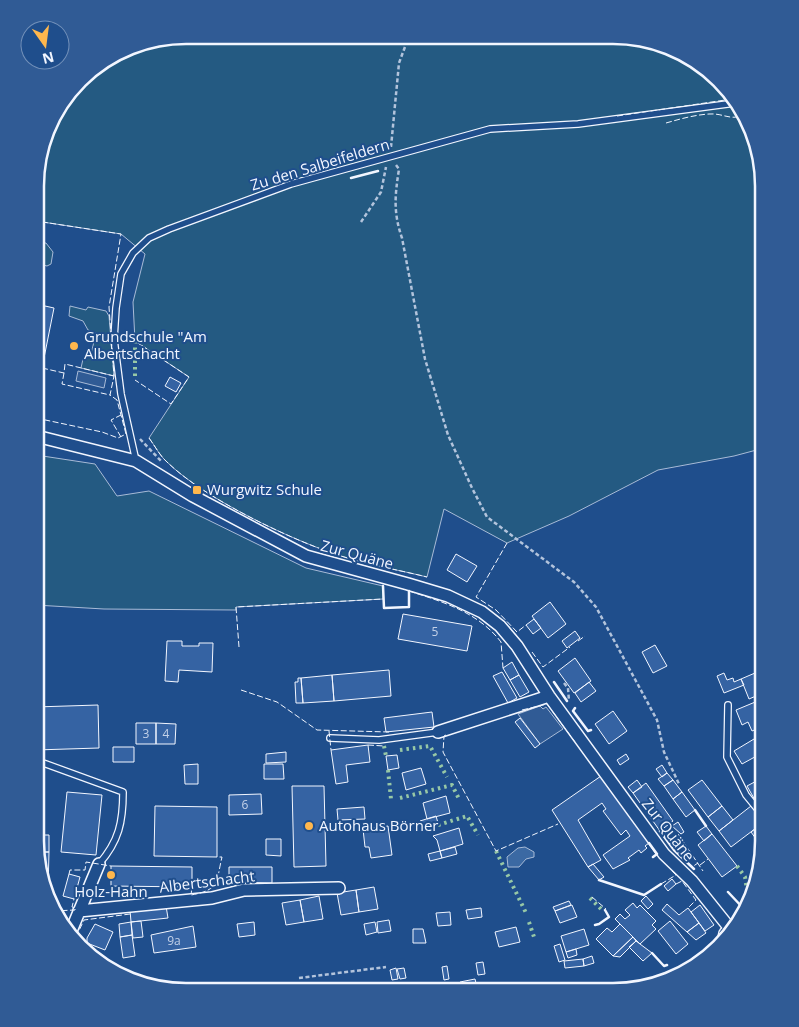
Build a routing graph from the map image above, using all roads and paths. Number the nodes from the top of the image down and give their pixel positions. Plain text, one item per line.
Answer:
1 (406, 44) edge
2 (730, 105) edge
3 (389, 156) junction
4 (361, 222) dead end
5 (44, 438) edge
6 (136, 461) junction
7 (564, 683) dead end
8 (549, 696) junction
9 (568, 701) dead end
10 (728, 705) dead end
11 (438, 732) joint
12 (330, 738) dead end
13 (44, 763) edge
14 (679, 784) dead end
15 (755, 806) edge
16 (99, 864) joint
17 (339, 888) dead end
18 (80, 911) junction
19 (728, 925) edge
20 (73, 927) edge
21 (386, 966) dead end
22 (299, 978) dead end

1 - 3 path
2 - 3 lane, Zu den Salbeifeldern
3 - 4 path
3 - 6 lane, Zu den Salbeifeldern
3 - 14 path
5 - 6 street, Zur Quäne
6 - 8 street, Zur Quäne
7 - 9 path
8 - 11 street
8 - 19 street, Zur Quäne
10 - 15 lane
11 - 12 lane
13 - 16 lane
16 - 18 street
17 - 18 street, Albertschacht
18 - 20 street
21 - 22 path

